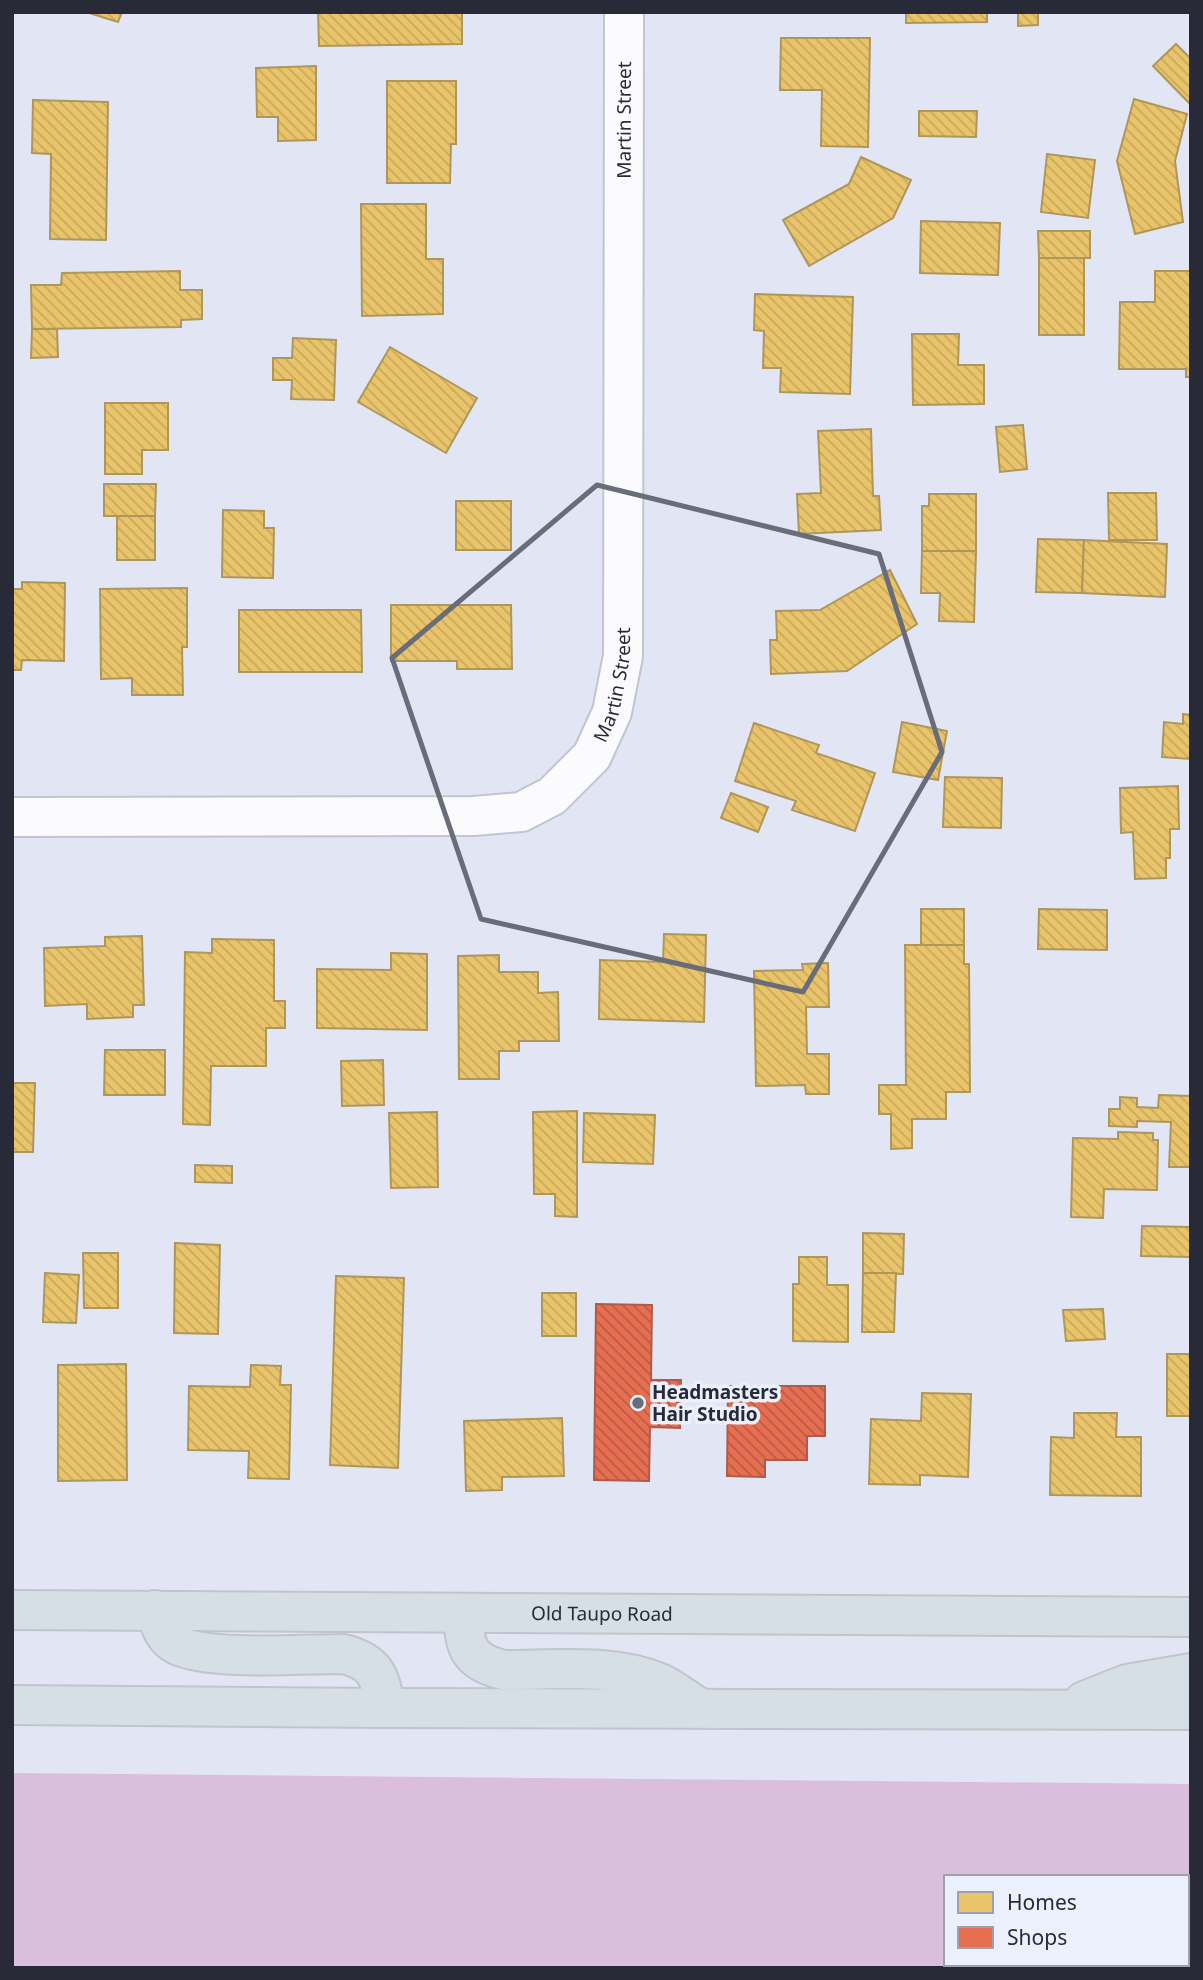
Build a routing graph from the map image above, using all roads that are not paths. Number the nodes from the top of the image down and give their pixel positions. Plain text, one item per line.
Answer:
1 (624, 12) edge
2 (12, 817) edge
3 (12, 1610) edge
4 (155, 1610) junction
5 (463, 1613) junction
6 (1191, 1617) edge
7 (1191, 1673) edge
8 (12, 1705) edge
9 (699, 1707) junction
10 (386, 1708) junction
11 (1063, 1710) junction
12 (1191, 1710) edge

1 - 2 street, Martin Street
3 - 4 highway, Old Taupo Road
4 - 5 highway, Old Taupo Road
4 - 10 highway
5 - 6 highway, Old Taupo Road
5 - 9 highway
7 - 11 highway
8 - 10 highway
9 - 10 highway
9 - 11 highway
11 - 12 highway

